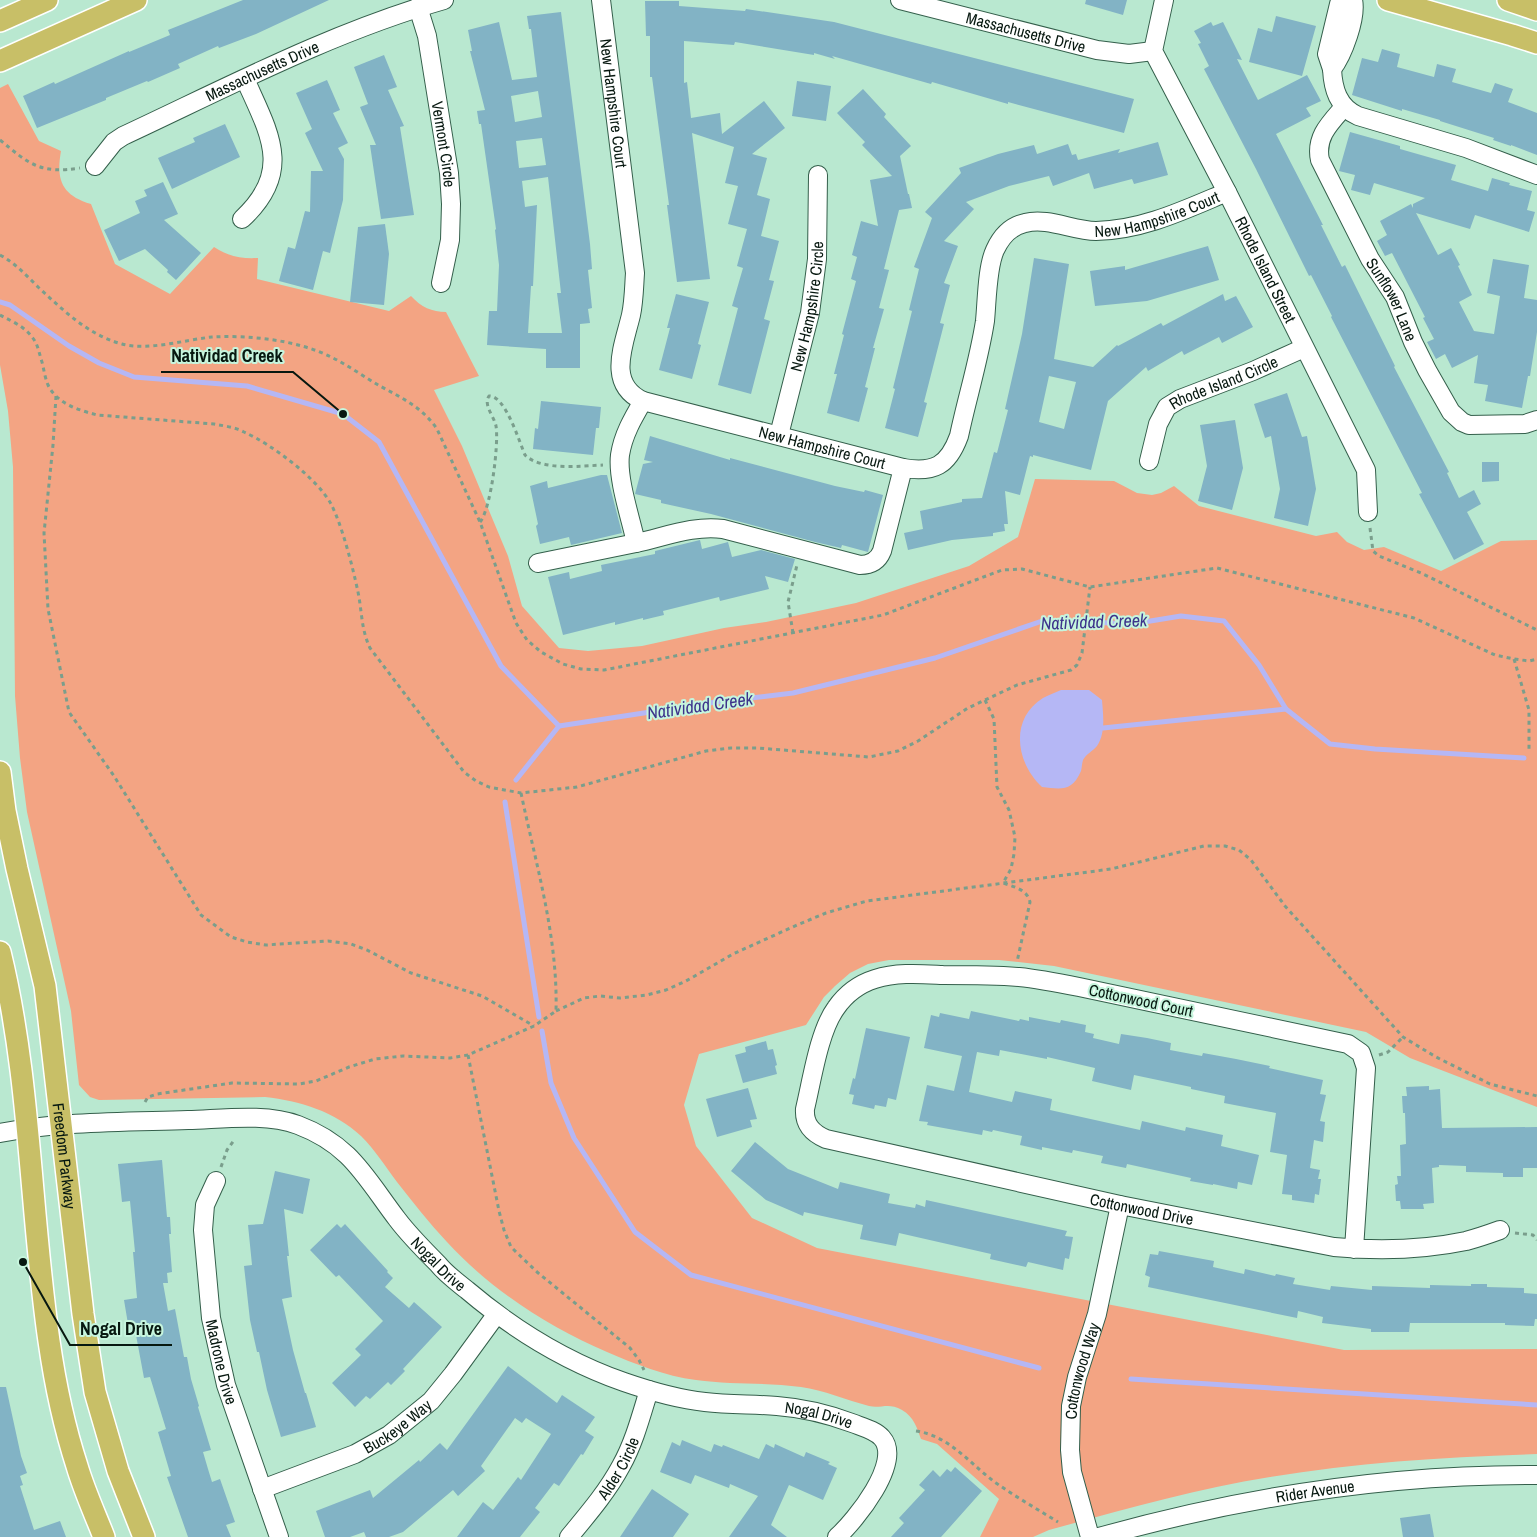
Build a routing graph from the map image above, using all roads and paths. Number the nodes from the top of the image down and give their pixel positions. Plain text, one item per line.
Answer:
1 (47, 0) edge
2 (136, 0) edge
3 (444, 0) edge
4 (601, 0) edge
5 (900, 0) edge
6 (1164, 0) edge
7 (1342, 0) edge
8 (1353, 0) edge
9 (1388, 0) edge
10 (1508, 0) edge
11 (418, 7) junction
12 (1537, 10) edge
13 (0, 21) edge
14 (1537, 43) edge
15 (1153, 51) junction
16 (0, 61) edge
17 (1332, 69) junction
18 (245, 79) junction
19 (1344, 107) junction
20 (0, 140) edge
21 (95, 166) joint
22 (818, 175) dead end
23 (1537, 175) edge
24 (1227, 192) junction
25 (242, 219) dead end
26 (441, 283) dead end
27 (0, 315) edge
28 (1304, 348) junction
29 (56, 396) junction
30 (643, 401) junction
31 (1537, 420) edge
32 (779, 435) junction
33 (1149, 461) dead end
34 (620, 465) junction
35 (903, 468) junction
36 (1368, 512) joint
37 (480, 522) dead end
38 (636, 543) junction
39 (801, 550) junction
40 (538, 563) dead end
41 (1090, 587) dead end
42 (1537, 630) edge
43 (793, 633) dead end
44 (1514, 660) dead end
45 (985, 700) junction
46 (1528, 750) dead end
47 (0, 772) edge
48 (521, 793) junction
49 (1003, 884) junction
50 (0, 952) edge
51 (1013, 977) junction
52 (556, 1011) junction
53 (534, 1026) junction
54 (1403, 1037) junction
55 (468, 1055) junction
56 (1364, 1059) junction
57 (1537, 1096) edge
58 (145, 1102) dead end
59 (805, 1109) joint
60 (62, 1124) junction
61 (27, 1128) junction
62 (0, 1133) edge
63 (235, 1139) dead end
64 (216, 1182) joint
65 (1120, 1205) junction
66 (1500, 1230) joint
67 (1537, 1240) edge
68 (1354, 1249) junction
69 (496, 1314) junction
70 (649, 1390) junction
71 (916, 1432) dead end
72 (1537, 1475) edge
73 (262, 1489) junction
74 (1058, 1522) dead end
75 (104, 1537) edge
76 (144, 1537) edge
77 (279, 1537) edge
78 (569, 1537) edge
79 (837, 1537) edge
80 (1090, 1537) edge
81 (1099, 1537) edge

1 - 13 main road
2 - 16 main road
3 - 11 street, Massachusetts Drive
4 - 30 street, New Hampshire Court
5 - 15 street, Massachusetts Drive
6 - 15 street
7 - 17 street
8 - 17 street
9 - 14 main road
10 - 12 main road
11 - 18 street, Massachusetts Drive
11 - 26 street, Vermont Circle
15 - 24 street, Rhode Island Street
17 - 19 street
18 - 21 street, Massachusetts Drive
18 - 25 street
19 - 23 street
19 - 31 street, Sunflower Lane
20 - 21 path
22 - 32 street, New Hampshire Circle
24 - 28 street, Rhode Island Street
24 - 35 street, New Hampshire Court
27 - 29 path
28 - 33 street, Rhode Island Circle
28 - 36 street, Rhode Island Street
29 - 48 path
29 - 53 path
30 - 32 street, New Hampshire Court
30 - 34 street
32 - 35 street, New Hampshire Court
34 - 37 path
34 - 38 street
35 - 39 street
36 - 42 path
38 - 39 street
38 - 40 street
39 - 43 path
41 - 45 path
44 - 46 path
45 - 48 path
45 - 49 path
47 - 60 main road, Freedom Parkway
48 - 52 path
49 - 51 path
49 - 52 path
49 - 54 path
50 - 61 main road
51 - 56 street, Cottonwood Court
51 - 59 street, Cottonwood Court
52 - 53 path
53 - 55 path
54 - 56 path
54 - 57 path
55 - 58 path
55 - 70 path
56 - 68 street
59 - 65 street, Cottonwood Drive
60 - 61 street, Nogal Drive
60 - 69 street, Nogal Drive
60 - 76 main road, Freedom Parkway
61 - 62 street, Nogal Drive
61 - 75 main road
63 - 64 path
64 - 73 street, Madrone Drive
65 - 68 street, Cottonwood Drive
65 - 80 street, Cottonwood Way
66 - 67 path
66 - 68 street, Cottonwood Drive
69 - 70 street, Nogal Drive
69 - 73 street, Buckeye Way
70 - 78 street, Alder Circle
70 - 79 street, Nogal Drive
71 - 74 path
72 - 81 street, Rider Avenue
73 - 77 street, Madrone Drive

